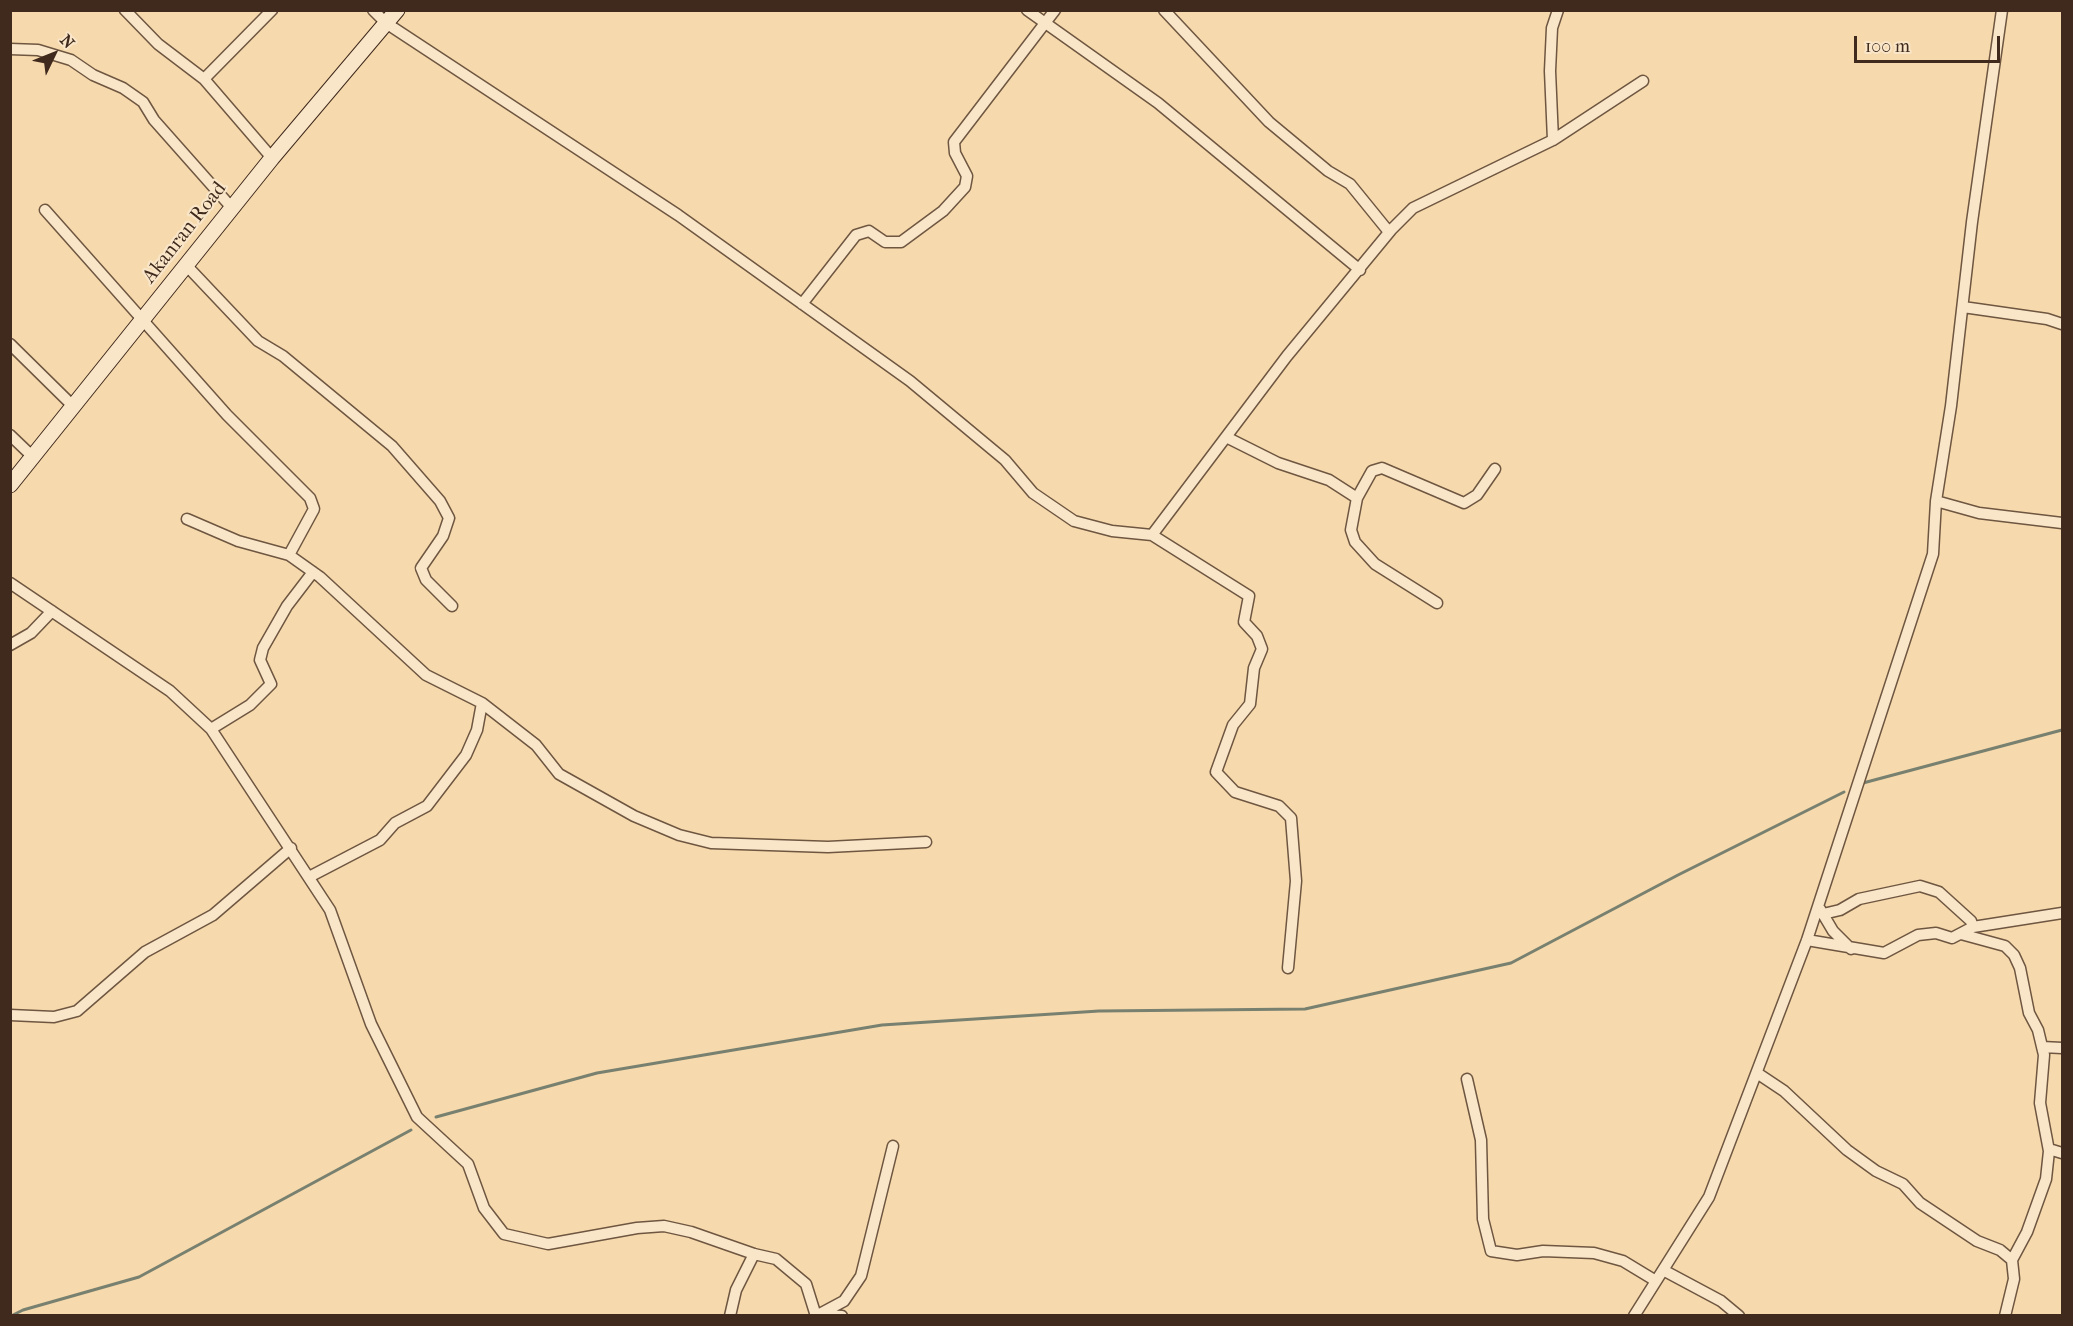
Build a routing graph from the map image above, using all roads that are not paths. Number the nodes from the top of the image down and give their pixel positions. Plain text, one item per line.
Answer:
1 (125, 10) edge
2 (272, 10) edge
3 (373, 10) edge
4 (397, 10) edge
5 (1027, 10) edge
6 (1055, 10) edge
7 (1164, 10) edge
8 (1558, 10) edge
9 (2002, 10) edge
10 (1045, 22) junction
11 (386, 23) junction
12 (10, 49) edge
13 (204, 79) junction
14 (1642, 81) dead end
15 (1553, 140) junction
16 (272, 158) junction
17 (232, 208) junction
18 (45, 210) dead end
19 (1389, 232) junction
20 (186, 265) junction
21 (1360, 270) junction
22 (802, 304) junction
23 (1963, 307) junction
24 (142, 322) junction
25 (2062, 324) edge
26 (10, 344) edge
27 (74, 407) junction
28 (10, 435) edge
29 (1226, 436) junction
30 (33, 457) junction
31 (1495, 469) dead end
32 (10, 485) edge
33 (1357, 498) junction
34 (1936, 501) junction
35 (187, 519) dead end
36 (2062, 523) edge
37 (1152, 535) junction
38 (289, 555) junction
39 (313, 572) junction
40 (10, 584) edge
41 (1437, 603) dead end
42 (452, 606) dead end
43 (52, 610) junction
44 (10, 645) edge
45 (482, 702) junction
46 (211, 729) junction
47 (926, 842) dead end
48 (291, 848) junction
49 (309, 878) junction
50 (1821, 910) junction
51 (2062, 913) edge
52 (1973, 927) junction
53 (1961, 934) junction
54 (1807, 940) junction
55 (1851, 949) junction
56 (1288, 968) dead end
57 (10, 1014) edge
58 (2043, 1047) junction
59 (2062, 1048) edge
60 (1758, 1073) junction
61 (1467, 1079) dead end
62 (893, 1146) dead end
63 (2049, 1149) junction
64 (2062, 1153) edge
65 (754, 1254) junction
66 (2012, 1260) junction
67 (1663, 1270) junction
68 (1656, 1281) junction
69 (730, 1316) edge
70 (818, 1316) edge
71 (842, 1316) edge
72 (1634, 1316) edge
73 (1739, 1316) edge
74 (2005, 1316) edge

1 - 13 street
2 - 13 street
3 - 11 street
4 - 11 main road, Akanran Road
5 - 10 street
6 - 10 street
7 - 19 street
8 - 15 street
9 - 23 street
10 - 21 street
10 - 22 street
11 - 16 main road, Akanran Road
11 - 22 street
12 - 17 street
13 - 16 street
14 - 15 street
15 - 19 street
16 - 17 main road, Akanran Road
17 - 20 main road, Akanran Road
18 - 24 street
19 - 21 street
20 - 24 main road, Akanran Road
20 - 42 street
21 - 29 street
22 - 37 street
23 - 25 street
23 - 34 street
24 - 27 main road, Akanran Road
24 - 38 street
26 - 27 street
27 - 30 main road, Akanran Road
28 - 30 street
29 - 33 street
29 - 37 street
30 - 32 main road, Akanran Road
31 - 33 street
33 - 41 street
34 - 36 street
34 - 50 street
35 - 38 street
37 - 56 street
38 - 39 street
39 - 45 street
39 - 46 street
40 - 43 street
43 - 44 street
43 - 46 street
45 - 47 street
45 - 49 street
46 - 48 street
48 - 49 street
48 - 57 street
49 - 65 street
50 - 52 street
50 - 54 street
50 - 55 street
51 - 52 street
52 - 53 street
53 - 55 street
53 - 58 street
54 - 55 street
54 - 60 street
58 - 59 street
58 - 63 street
60 - 66 street
60 - 67 street
61 - 68 street
62 - 70 street
63 - 64 street
63 - 66 street
65 - 69 street
65 - 70 street
66 - 74 street
67 - 68 street
67 - 73 street
68 - 72 street
70 - 71 street

